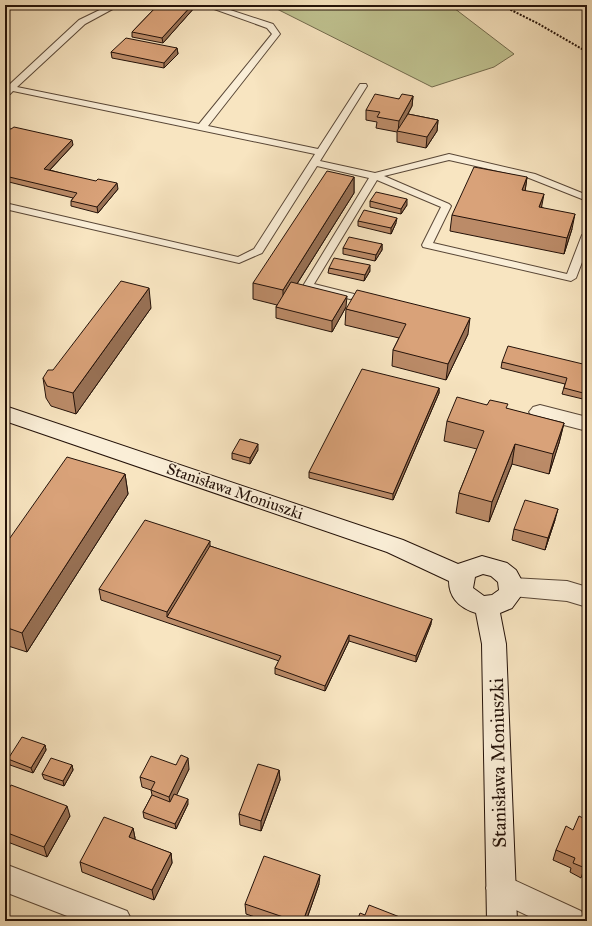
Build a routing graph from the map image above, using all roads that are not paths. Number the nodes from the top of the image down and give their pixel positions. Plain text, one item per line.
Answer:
1 (116, 5) edge
2 (207, 5) edge
3 (363, 86) dead end
4 (7, 90) edge
5 (202, 127) junction
6 (321, 152) junction
7 (314, 163) junction
8 (375, 176) junction
9 (587, 198) edge
10 (5, 206) edge
11 (587, 235) edge
12 (350, 296) dead end
13 (540, 412) dead end
14 (5, 413) edge
15 (587, 424) edge
16 (462, 576) junction
17 (512, 587) junction
18 (587, 597) edge
19 (487, 606) junction
20 (5, 878) edge
21 (501, 888) junction
22 (117, 921) edge
23 (502, 921) edge
24 (571, 921) edge

1 - 4 lane
2 - 5 lane
3 - 6 lane
4 - 5 lane
5 - 6 lane
6 - 7 lane
7 - 8 lane
7 - 10 lane
8 - 9 lane
8 - 11 lane
8 - 12 lane
13 - 15 street
14 - 16 street, Stanisława Moniuszki
16 - 17 street
16 - 19 street
17 - 18 street
17 - 19 street
19 - 21 street, Stanisława Moniuszki
20 - 22 street
21 - 23 street, Stanisława Moniuszki
21 - 24 street

